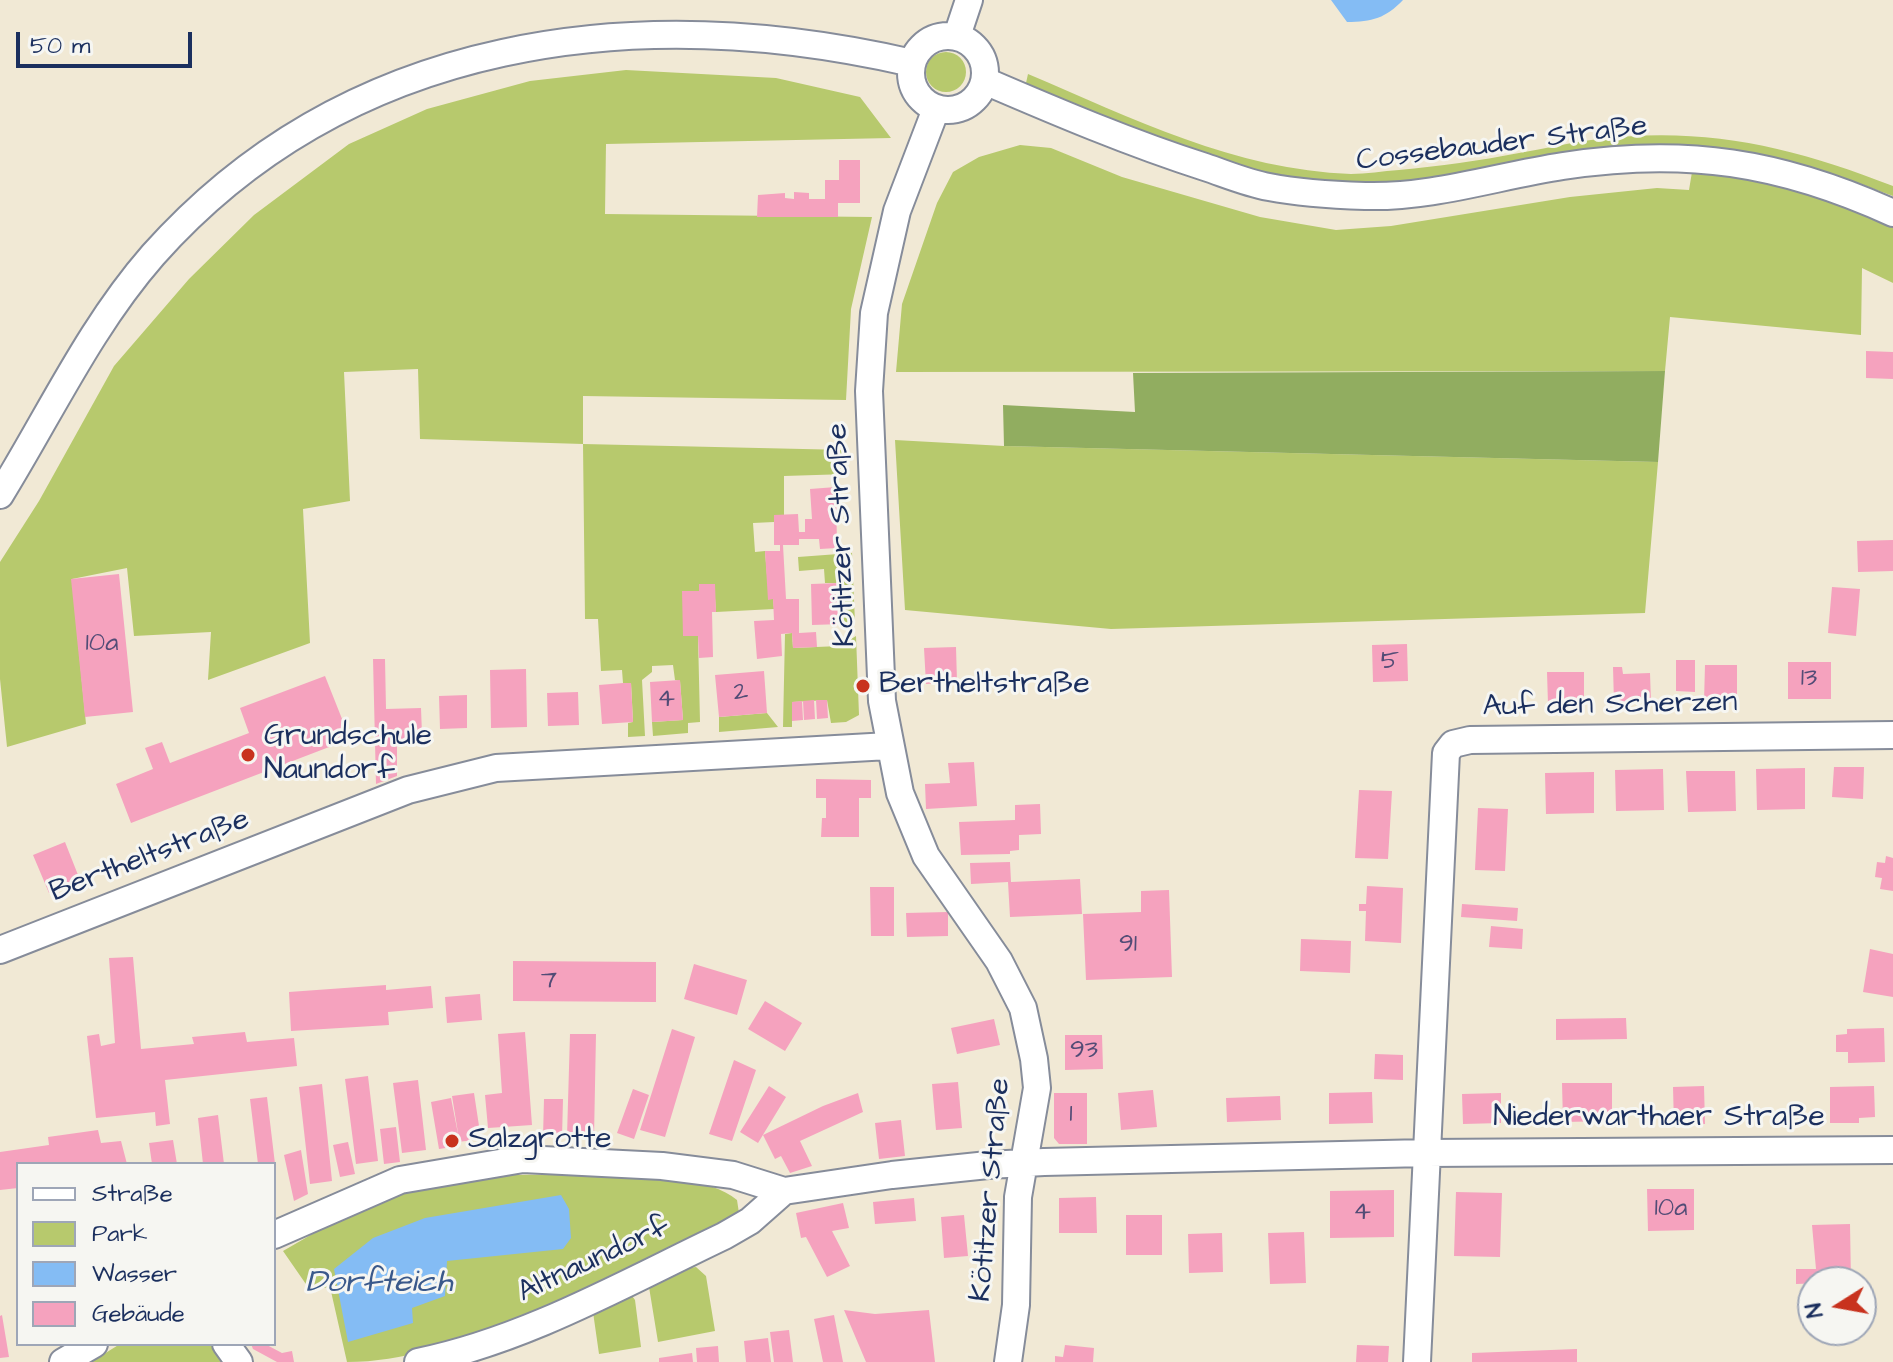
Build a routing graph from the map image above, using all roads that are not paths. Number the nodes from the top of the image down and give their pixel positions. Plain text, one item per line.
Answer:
1 (969, 0) edge
2 (957, 36) junction
3 (912, 63) junction
4 (985, 81) junction
5 (936, 109) junction
6 (1893, 213) edge
7 (0, 495) edge
8 (1893, 735) edge
9 (889, 746) junction
10 (0, 950) edge
11 (1893, 1150) edge
12 (1426, 1153) junction
13 (1024, 1163) junction
14 (784, 1191) junction
15 (276, 1234) edge
16 (91, 1346) edge
17 (63, 1362) edge
18 (418, 1362) edge
19 (1008, 1362) edge
20 (1417, 1362) edge

1 - 2 street
2 - 3 street
2 - 4 street
3 - 5 street
3 - 7 street
4 - 5 street
4 - 6 street, Cossebauder Straße
5 - 9 street, Kötitzer Straße
8 - 12 street, Auf den Scherzen
9 - 10 street, Bertheltstraße
9 - 13 street, Kötitzer Straße
11 - 12 street, Niederwarthaer Straße
12 - 13 street, Niederwarthaer Straße
12 - 20 street
13 - 14 street, Altnaundorf
13 - 19 street, Kötitzer Straße
14 - 15 street, Altnaundorf
14 - 18 street, Altnaundorf
16 - 17 street

